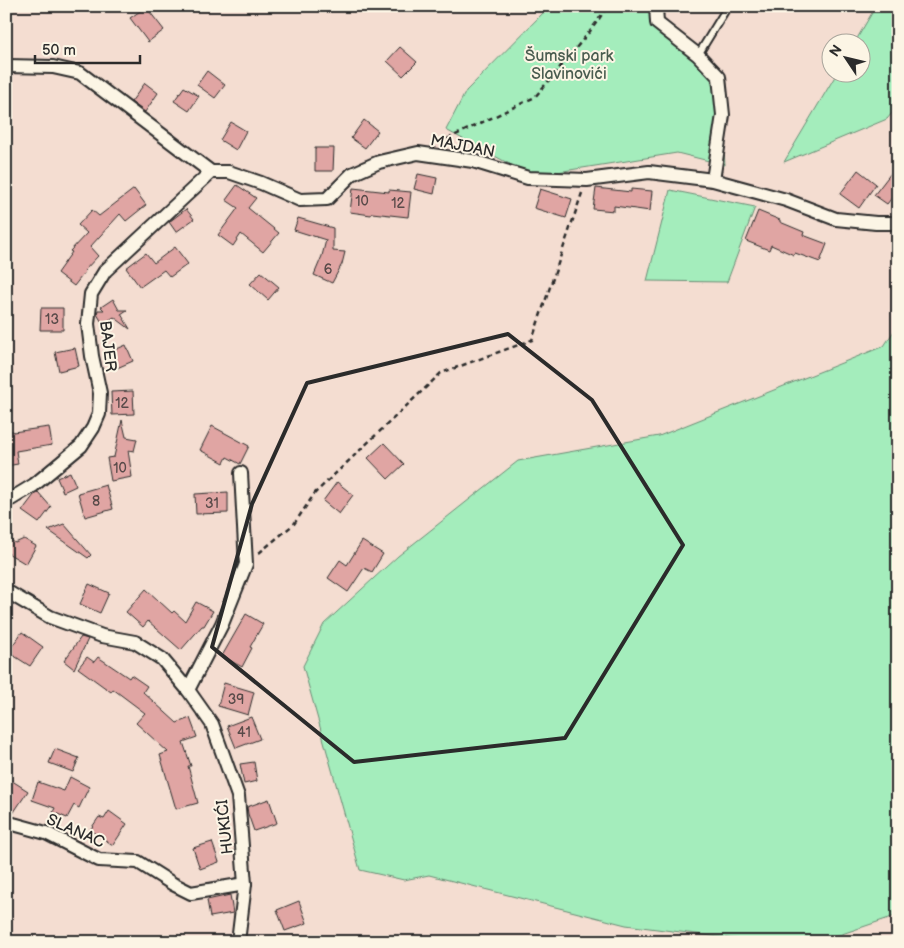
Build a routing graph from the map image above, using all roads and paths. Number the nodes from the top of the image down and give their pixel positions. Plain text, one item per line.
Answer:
1 (608, 6) edge
2 (656, 6) edge
3 (728, 6) edge
4 (698, 55) junction
5 (6, 66) edge
6 (418, 153) junction
7 (211, 172) junction
8 (586, 180) junction
9 (713, 180) junction
10 (898, 223) edge
11 (241, 473) dead end
12 (6, 500) edge
13 (246, 564) junction
14 (6, 590) edge
15 (188, 690) junction
16 (6, 822) edge
17 (245, 884) junction
18 (238, 942) edge

1 - 6 path
2 - 4 street
3 - 4 lane
4 - 9 street
5 - 7 street
6 - 7 street, MAJDAN
6 - 8 street, MAJDAN
7 - 12 street, BAJER
8 - 9 street, MAJDAN
8 - 13 path
9 - 10 street, MAJDAN
11 - 13 street
13 - 15 street
14 - 15 street, HUKIĆI
15 - 17 street, HUKIĆI
16 - 17 street, SLANAC
17 - 18 street, HUKIĆI

